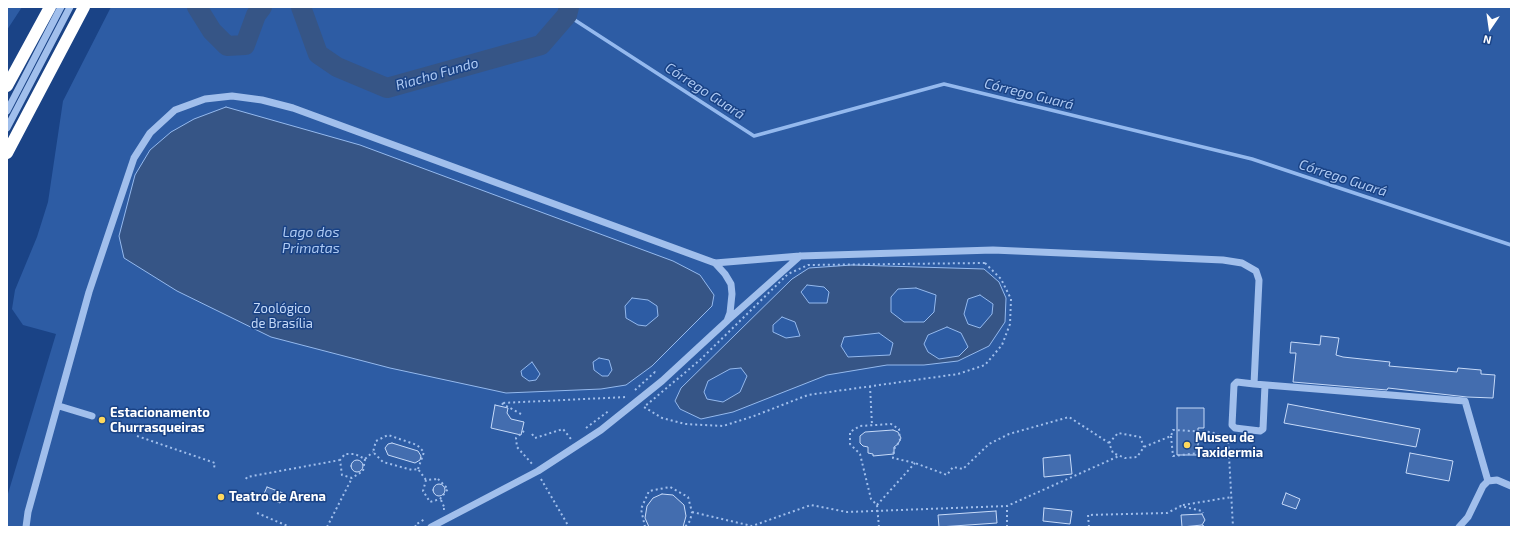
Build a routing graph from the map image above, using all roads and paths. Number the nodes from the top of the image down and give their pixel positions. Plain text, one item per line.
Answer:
1 (61, 7) edge
2 (70, 7) edge
3 (84, 7) edge
4 (49, 16) edge
5 (23, 55) junction
6 (7, 72) edge
7 (7, 86) edge
8 (7, 111) edge
9 (7, 128) edge
10 (7, 154) edge
11 (800, 256) junction
12 (715, 263) junction
13 (727, 321) junction
14 (655, 372) dead end
15 (1254, 384) junction
16 (1265, 385) junction
17 (870, 386) junction
18 (627, 397) junction
19 (620, 402) dead end
20 (59, 406) junction
21 (614, 407) dead end
22 (521, 414) dead end
23 (92, 416) dead end
24 (872, 425) junction
25 (583, 430) dead end
26 (1197, 431) junction
27 (532, 434) dead end
28 (577, 435) dead end
29 (137, 436) dead end
30 (1171, 436) junction
31 (1108, 443) junction
32 (1144, 447) junction
33 (373, 452) junction
34 (1119, 456) junction
35 (340, 460) junction
36 (365, 460) junction
37 (538, 460) dead end
38 (915, 463) junction
39 (532, 464) dead end
40 (214, 468) dead end
41 (418, 469) junction
42 (352, 478) junction
43 (246, 480) dead end
44 (426, 480) junction
45 (1488, 481) junction
46 (1511, 486) edge
47 (1232, 497) junction
48 (440, 499) junction
49 (876, 505) junction
50 (1007, 506) junction
51 (1181, 506) junction
52 (439, 512) dead end
53 (692, 512) junction
54 (877, 512) junction
55 (257, 513) dead end
56 (1203, 513) dead end
57 (427, 518) dead end
58 (26, 527) edge
59 (290, 527) edge
60 (327, 527) edge
61 (416, 527) edge
62 (431, 527) edge
63 (645, 527) edge
64 (685, 527) edge
65 (879, 527) edge
66 (1007, 527) edge
67 (1089, 527) edge
68 (1233, 527) edge
69 (1459, 527) edge

1 - 4 lane
2 - 9 lane
3 - 10 highway
4 - 5 highway
4 - 8 lane
5 - 6 highway
5 - 7 highway
11 - 12 lane
11 - 13 lane
11 - 15 lane
12 - 13 lane
12 - 20 lane
13 - 62 lane
14 - 18 path
15 - 16 lane
15 - 16 lane
16 - 45 lane
17 - 17 path
17 - 24 path
18 - 19 path
18 - 22 path
20 - 23 lane
20 - 58 lane
21 - 25 path
24 - 38 path
24 - 49 path
26 - 30 path
26 - 30 path
26 - 47 path
27 - 28 path
29 - 40 path
30 - 32 path
31 - 32 path
31 - 34 path
31 - 38 path
32 - 34 path
33 - 36 path
33 - 41 path
33 - 41 path
34 - 50 path
35 - 36 path
35 - 42 path
35 - 43 path
36 - 42 path
37 - 39 path
38 - 49 path
41 - 44 path
42 - 60 path
44 - 48 path
44 - 48 path
45 - 46 lane
45 - 69 lane
47 - 51 path
47 - 68 path
48 - 52 path
49 - 54 path
50 - 54 path
50 - 66 path
51 - 56 path
51 - 67 path
53 - 54 path
53 - 63 path
53 - 64 path
54 - 65 path
55 - 59 path
57 - 61 path

